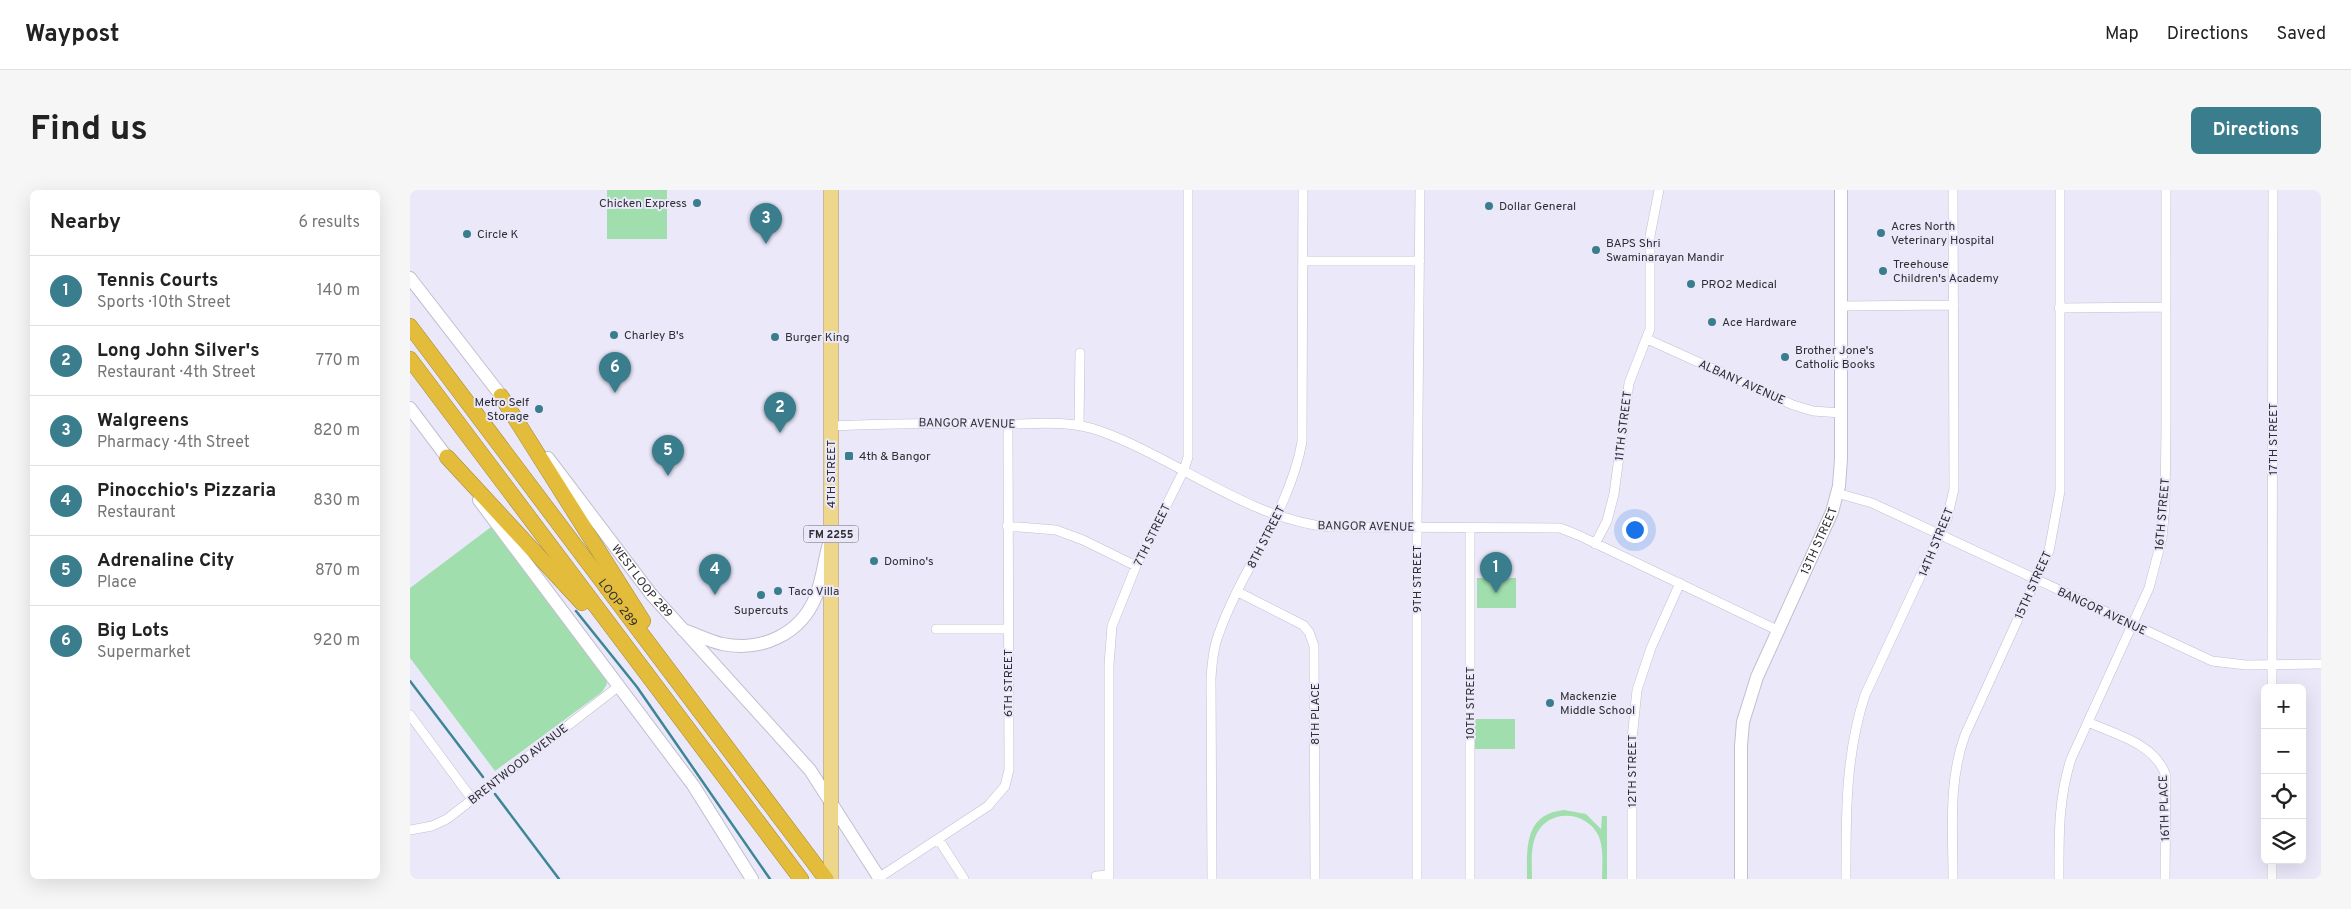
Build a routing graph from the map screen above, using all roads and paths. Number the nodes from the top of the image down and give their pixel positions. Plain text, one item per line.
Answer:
1 (831, 190) edge
2 (1188, 190) edge
3 (1303, 190) edge
4 (1420, 190) edge
5 (1659, 190) edge
6 (1840, 190) edge
7 (1953, 190) edge
8 (2060, 190) edge
9 (2166, 190) edge
10 (2273, 190) edge
11 (1303, 261) junction
12 (1420, 261) junction
13 (410, 278) edge
14 (1841, 306) junction
15 (1954, 306) junction
16 (2166, 307) junction
17 (2059, 308) junction
18 (410, 326) edge
19 (1647, 339) junction
20 (1080, 353) dead end
21 (410, 360) edge
22 (501, 396) junction
23 (410, 408) edge
24 (1841, 413) junction
25 (1008, 424) junction
26 (1079, 425) junction
27 (831, 426) junction
28 (447, 458) junction
29 (1184, 470) junction
30 (1837, 493) junction
31 (1276, 516) junction
32 (1007, 526) junction
33 (1417, 527) junction
34 (1470, 527) junction
35 (831, 533) junction
36 (1940, 535) junction
37 (1596, 544) junction
38 (1136, 566) junction
39 (2036, 580) junction
40 (1680, 583) junction
41 (1238, 592) junction
42 (2132, 625) junction
43 (681, 629) junction
44 (936, 629) dead end
45 (1008, 629) junction
46 (1779, 631) junction
47 (2272, 664) junction
48 (2321, 664) edge
49 (2272, 684) edge
50 (619, 686) junction
51 (658, 689) junction
52 (689, 697) junction
53 (410, 715) edge
54 (2088, 722) junction
55 (472, 800) junction
56 (831, 805) junction
57 (410, 830) edge
58 (939, 840) junction
59 (2272, 864) edge
60 (1096, 876) dead end
61 (1109, 877) edge
62 (880, 878) edge
63 (752, 879) edge
64 (801, 879) edge
65 (826, 879) edge
66 (831, 879) edge
67 (964, 879) edge
68 (1212, 879) edge
69 (1315, 879) edge
70 (1417, 879) edge
71 (1470, 879) edge
72 (1632, 879) edge
73 (1741, 879) edge
74 (1846, 879) edge
75 (1953, 879) edge
76 (2059, 879) edge
77 (2165, 879) edge
78 (2272, 879) edge

1 - 27 main road, 4TH STREET / FM 2255
2 - 29 street, 7TH STREET
3 - 11 street, 8TH STREET
4 - 12 street, 9TH STREET
5 - 19 street, 11TH STREET
6 - 14 main road, 13TH STREET
7 - 15 street, 14TH STREET
8 - 17 street, 15TH STREET
9 - 16 street, 16TH STREET
10 - 47 street, 17TH STREET
11 - 12 street
11 - 31 street, 8TH STREET
12 - 33 street, 9TH STREET
13 - 22 main road, WEST LOOP 289
14 - 15 street
14 - 24 main road, 13TH STREET
15 - 36 street, 14TH STREET
16 - 17 street
16 - 42 street, 16TH STREET
17 - 39 street, 15TH STREET
18 - 52 highway, LOOP 289
19 - 24 street, ALBANY AVENUE
19 - 37 street, 11TH STREET
20 - 26 street
21 - 51 highway, LOOP 289
22 - 43 main road, WEST LOOP 289
22 - 52 highway
23 - 28 main road
24 - 30 main road, 13TH STREET
25 - 26 street, BANGOR AVENUE
25 - 27 street, BANGOR AVENUE
25 - 32 street, 6TH STREET
26 - 29 street, BANGOR AVENUE
27 - 35 main road, 4TH STREET / FM 2255
28 - 50 main road
28 - 51 highway
29 - 31 street, BANGOR AVENUE
29 - 38 street, 7TH STREET
30 - 36 street, BANGOR AVENUE
30 - 46 main road, 13TH STREET
31 - 33 street, BANGOR AVENUE
31 - 41 street, 8TH STREET
32 - 38 street
32 - 45 street, 6TH STREET
33 - 34 street, BANGOR AVENUE
33 - 70 street, 9TH STREET
34 - 37 street, BANGOR AVENUE
34 - 71 street, 10TH STREET
35 - 43 main road
35 - 56 main road, 4TH STREET / FM 2255
36 - 39 street, BANGOR AVENUE
36 - 74 street, 14TH STREET
37 - 40 street, BANGOR AVENUE
38 - 61 street, 7TH STREET
39 - 42 street, BANGOR AVENUE
39 - 75 street, 15TH STREET
40 - 46 street, BANGOR AVENUE
40 - 72 street, 12TH STREET
41 - 68 street, 8TH STREET
41 - 69 street, 8TH PLACE
42 - 47 street, BANGOR AVENUE
42 - 54 street, 16TH STREET
43 - 56 main road, WEST LOOP 289
44 - 45 street
45 - 58 street, 6TH STREET
46 - 73 main road, 13TH STREET
47 - 48 street, BANGOR AVENUE
47 - 49 street, 17TH STREET
50 - 55 street, BRENTWOOD AVENUE
50 - 63 main road
51 - 64 highway, LOOP 289
52 - 65 highway, LOOP 289
53 - 55 street
54 - 76 street, 16TH STREET
54 - 77 street, 16TH PLACE
55 - 57 street, BRENTWOOD AVENUE
56 - 62 main road, WEST LOOP 289
56 - 66 main road, 4TH STREET / FM 2255
58 - 62 street, 6TH STREET
58 - 67 street
59 - 78 street
60 - 61 street

